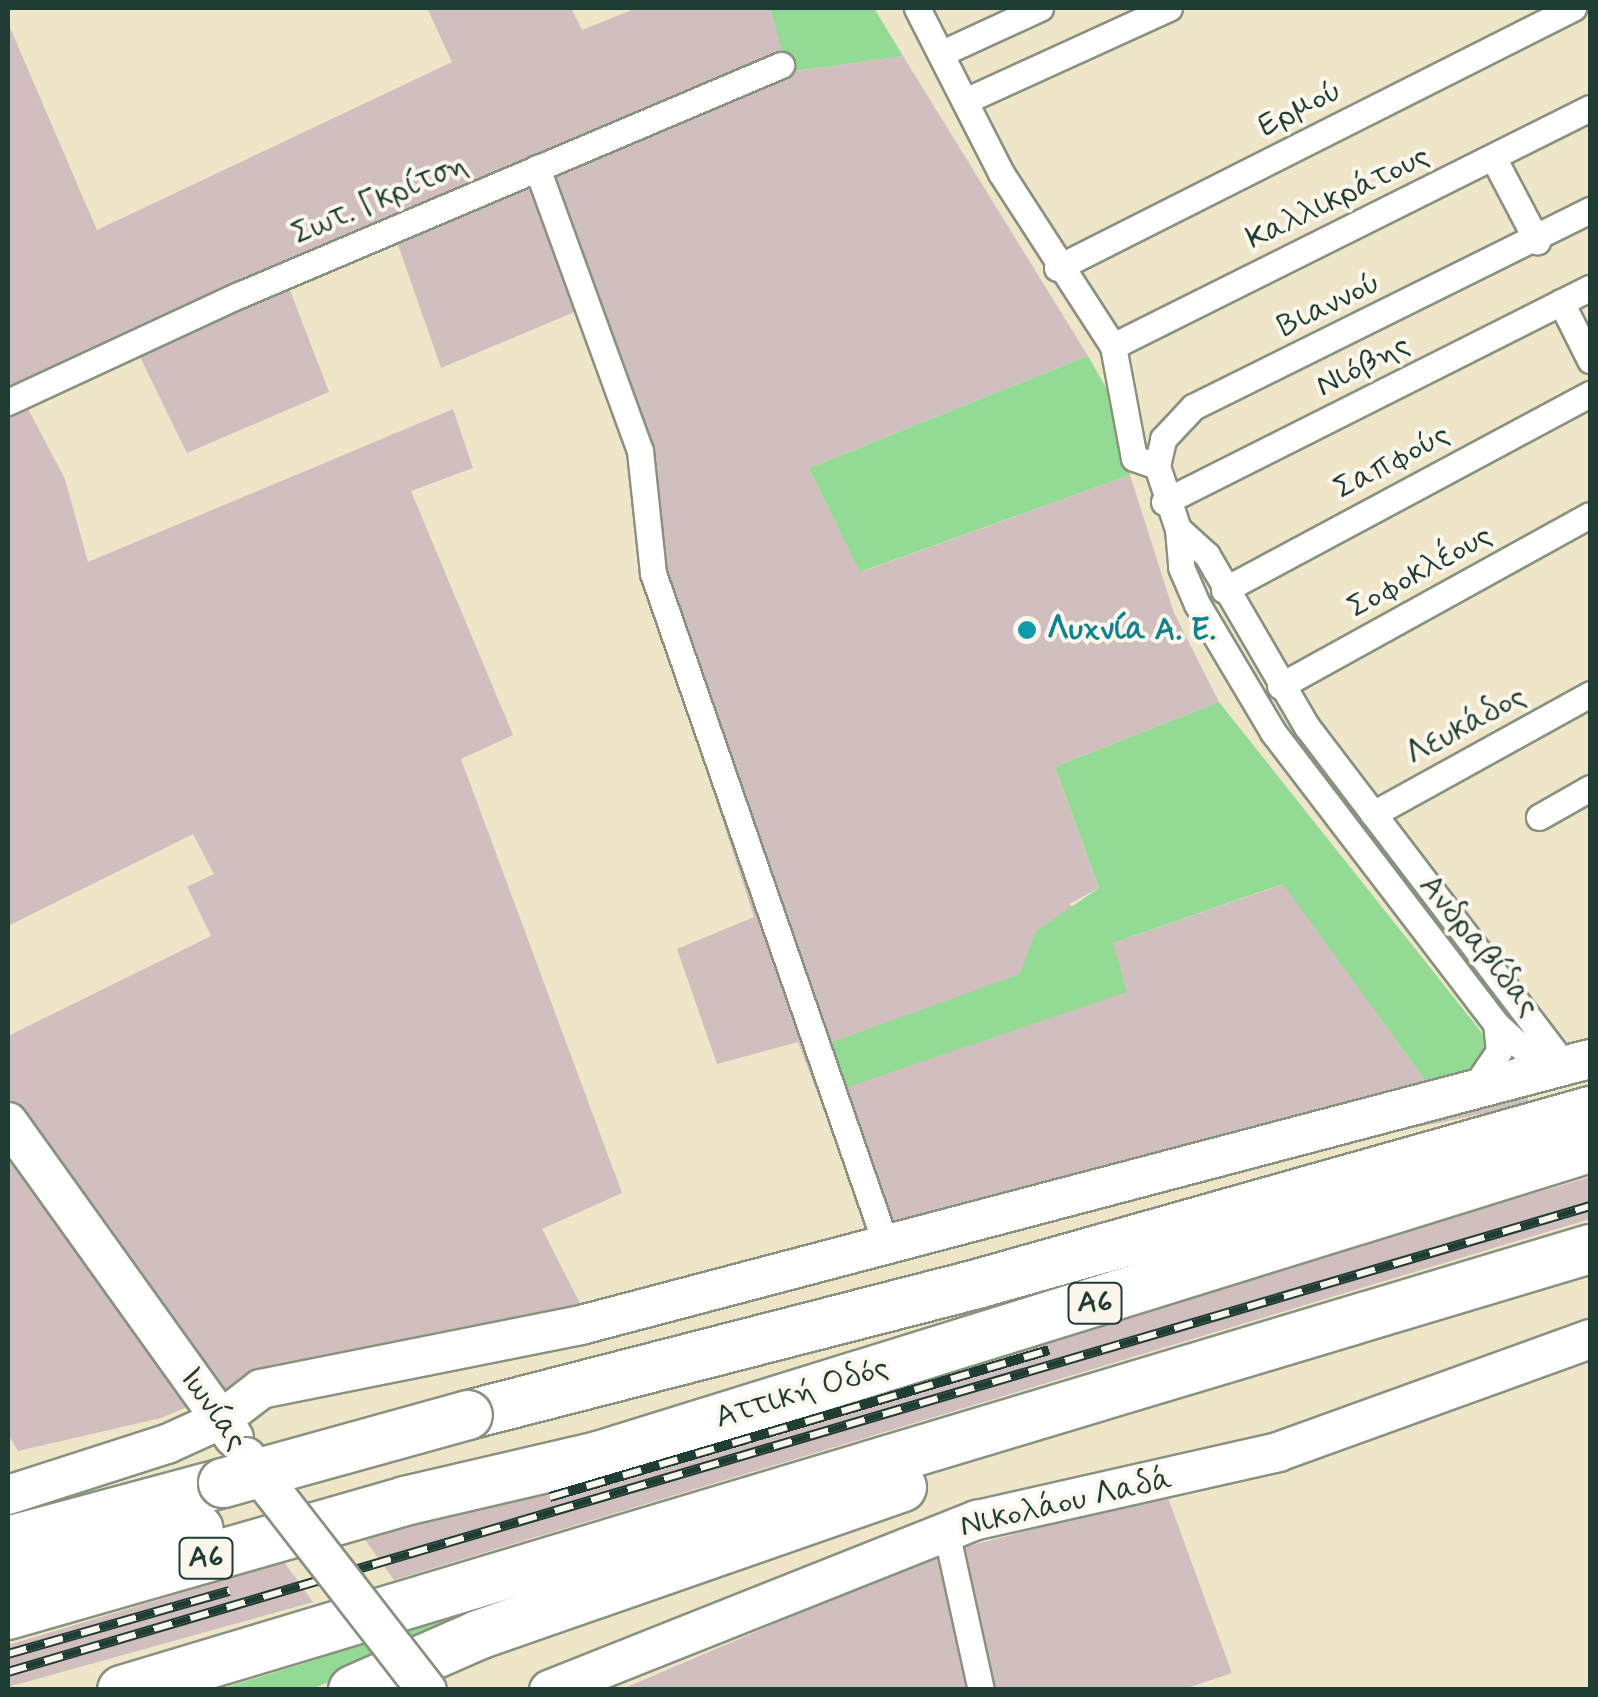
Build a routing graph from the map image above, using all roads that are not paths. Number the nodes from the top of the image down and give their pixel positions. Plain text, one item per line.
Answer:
1 (917, 8) edge
2 (1040, 8) edge
3 (1168, 8) edge
4 (1572, 8) edge
5 (942, 53) junction
6 (781, 65) dead end
7 (967, 100) junction
8 (1590, 108) edge
9 (1494, 159) junction
10 (537, 168) junction
11 (1590, 210) edge
12 (1537, 241) junction
13 (1057, 268) junction
14 (1590, 288) edge
15 (1561, 302) junction
16 (1112, 346) junction
17 (1590, 360) edge
18 (1590, 394) edge
19 (8, 402) edge
20 (1157, 466) junction
21 (1164, 502) junction
22 (1590, 515) edge
23 (1178, 529) junction
24 (1224, 590) junction
25 (1280, 686) junction
26 (1590, 694) edge
27 (1590, 788) edge
28 (1373, 814) junction
29 (1540, 817) dead end
30 (1496, 1024) junction
31 (1579, 1063) edge
32 (1468, 1093) junction
33 (1590, 1111) edge
34 (8, 1122) edge
35 (1590, 1148) edge
36 (885, 1242) junction
37 (1590, 1249) edge
38 (1590, 1339) edge
39 (1126, 1390) junction
40 (222, 1419) junction
41 (8, 1495) edge
42 (405, 1501) junction
43 (946, 1531) junction
44 (8, 1540) edge
45 (8, 1580) edge
46 (8, 1615) edge
47 (122, 1690) edge
48 (353, 1690) edge
49 (426, 1690) edge
50 (548, 1690) edge
51 (982, 1690) edge

1 - 5 street
2 - 5 street
3 - 7 street
4 - 13 street, Ερμού
5 - 7 street
6 - 10 street, Σωτ. Γκρίτση
7 - 13 street
8 - 9 street, Καλλικράτους
9 - 12 street
9 - 16 street, Καλλικράτους
10 - 19 street, Σωτ. Γκρίτση
10 - 36 street
11 - 12 street, Βιαννού
12 - 20 street, Βιαννού
13 - 16 street
14 - 15 street, Νιόβης
15 - 17 street
15 - 21 street, Νιόβης
16 - 20 street
18 - 24 street, Σαπφούς
20 - 21 street
21 - 23 street, Ανδραβίδας
22 - 25 street, Σοφοκλέους
23 - 24 street, Ανδραβίδας
23 - 30 street, Ανδραβίδας
24 - 25 street, Ανδραβίδας
25 - 28 street, Ανδραβίδας
26 - 28 street, Λευκάδος
27 - 29 street
28 - 31 street, Ανδραβίδας
30 - 31 street, Ανδραβίδας
30 - 32 street
31 - 32 street
32 - 36 street
33 - 44 highway, bridge
34 - 40 street, Ιωνίας
35 - 42 highway, Αττική Οδός / Α6
36 - 40 street
37 - 39 highway
38 - 43 street, Νικολάου Λαδά
39 - 47 highway
39 - 48 highway
40 - 41 street
40 - 49 street, Ιωνίας, bridge
42 - 45 highway
42 - 46 highway, Αττική Οδός / Α6
43 - 50 street, Νικολάου Λαδά
43 - 51 street

